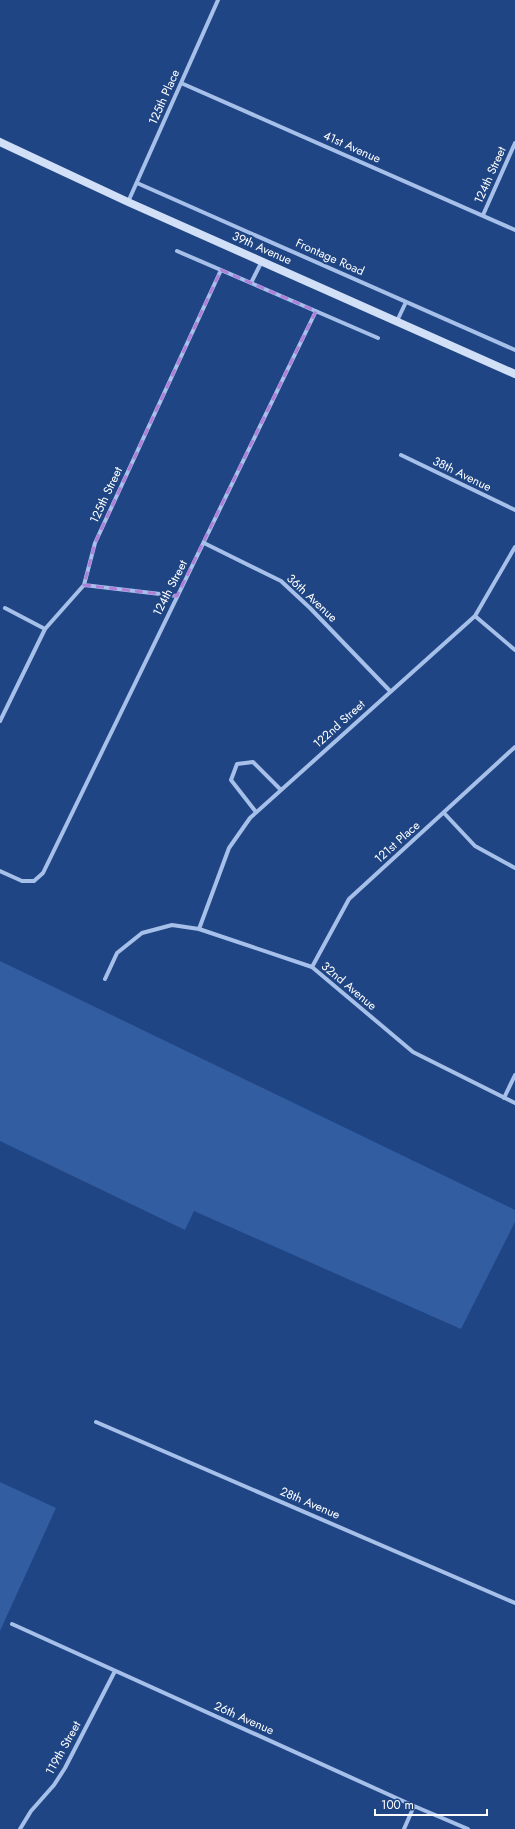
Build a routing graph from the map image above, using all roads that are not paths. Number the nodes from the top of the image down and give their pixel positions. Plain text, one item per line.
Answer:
1 (218, 0) edge
2 (181, 83) junction
3 (0, 142) edge
4 (515, 143) edge
5 (137, 183) junction
6 (128, 202) junction
7 (483, 215) junction
8 (515, 230) edge
9 (176, 251) dead end
10 (262, 261) junction
11 (221, 270) junction
12 (251, 283) junction
13 (406, 302) junction
14 (316, 311) junction
15 (397, 322) junction
16 (378, 338) dead end
17 (515, 350) edge
18 (515, 374) edge
19 (401, 455) dead end
20 (515, 510) edge
21 (204, 543) junction
22 (515, 547) edge
23 (84, 585) junction
24 (176, 596) junction
25 (5, 608) dead end
26 (475, 616) junction
27 (45, 629) junction
28 (515, 650) edge
29 (390, 691) junction
30 (0, 721) edge
31 (515, 747) edge
32 (281, 790) junction
33 (256, 812) junction
34 (444, 813) junction
35 (515, 868) edge
36 (0, 871) edge
37 (199, 929) junction
38 (312, 967) junction
39 (105, 979) dead end
40 (515, 1075) edge
41 (504, 1098) junction
42 (515, 1103) edge
43 (96, 1422) dead end
44 (515, 1603) edge
45 (12, 1624) dead end
46 (115, 1671) junction
47 (414, 1806) junction
48 (20, 1829) edge
49 (404, 1829) edge
50 (468, 1829) edge

1 - 2 street, 125th Place
2 - 5 street, 125th Place
2 - 7 street, 41st Avenue
3 - 6 main road, 39th Avenue
4 - 7 street, 124th Street
5 - 6 street, 125th Place
5 - 13 street, Frontage Road
6 - 10 main road, 39th Avenue
7 - 8 street, 41st Avenue
9 - 11 street
10 - 12 street
10 - 15 main road, 39th Avenue
11 - 12 street
11 - 23 street, 125th Street
12 - 14 street
13 - 15 street
13 - 17 street, Frontage Road
14 - 16 street
14 - 21 street, 124th Street
15 - 18 main road, 39th Avenue
19 - 20 street, 38th Avenue
21 - 24 street, 124th Street
21 - 29 street, 36th Avenue
22 - 26 street, 122nd Street
23 - 24 street
23 - 27 street, 125th Street
24 - 36 street, 124th Street
25 - 27 street
26 - 28 street
26 - 29 street, 122nd Street
27 - 30 street, 125th Street
29 - 32 street, 122nd Street
31 - 34 street, 121st Place
32 - 33 street, 122nd Street
32 - 33 street
33 - 37 street, 122nd Street
34 - 35 street
34 - 38 street, 121st Place
37 - 38 street, 32nd Avenue
37 - 39 street, 32nd Avenue
38 - 41 street, 32nd Avenue
40 - 41 street
41 - 42 street, 32nd Avenue
43 - 44 street, 28th Avenue
45 - 46 street, 26th Avenue
46 - 47 street, 26th Avenue
46 - 48 street, 119th Street
47 - 49 street
47 - 50 street, 26th Avenue

